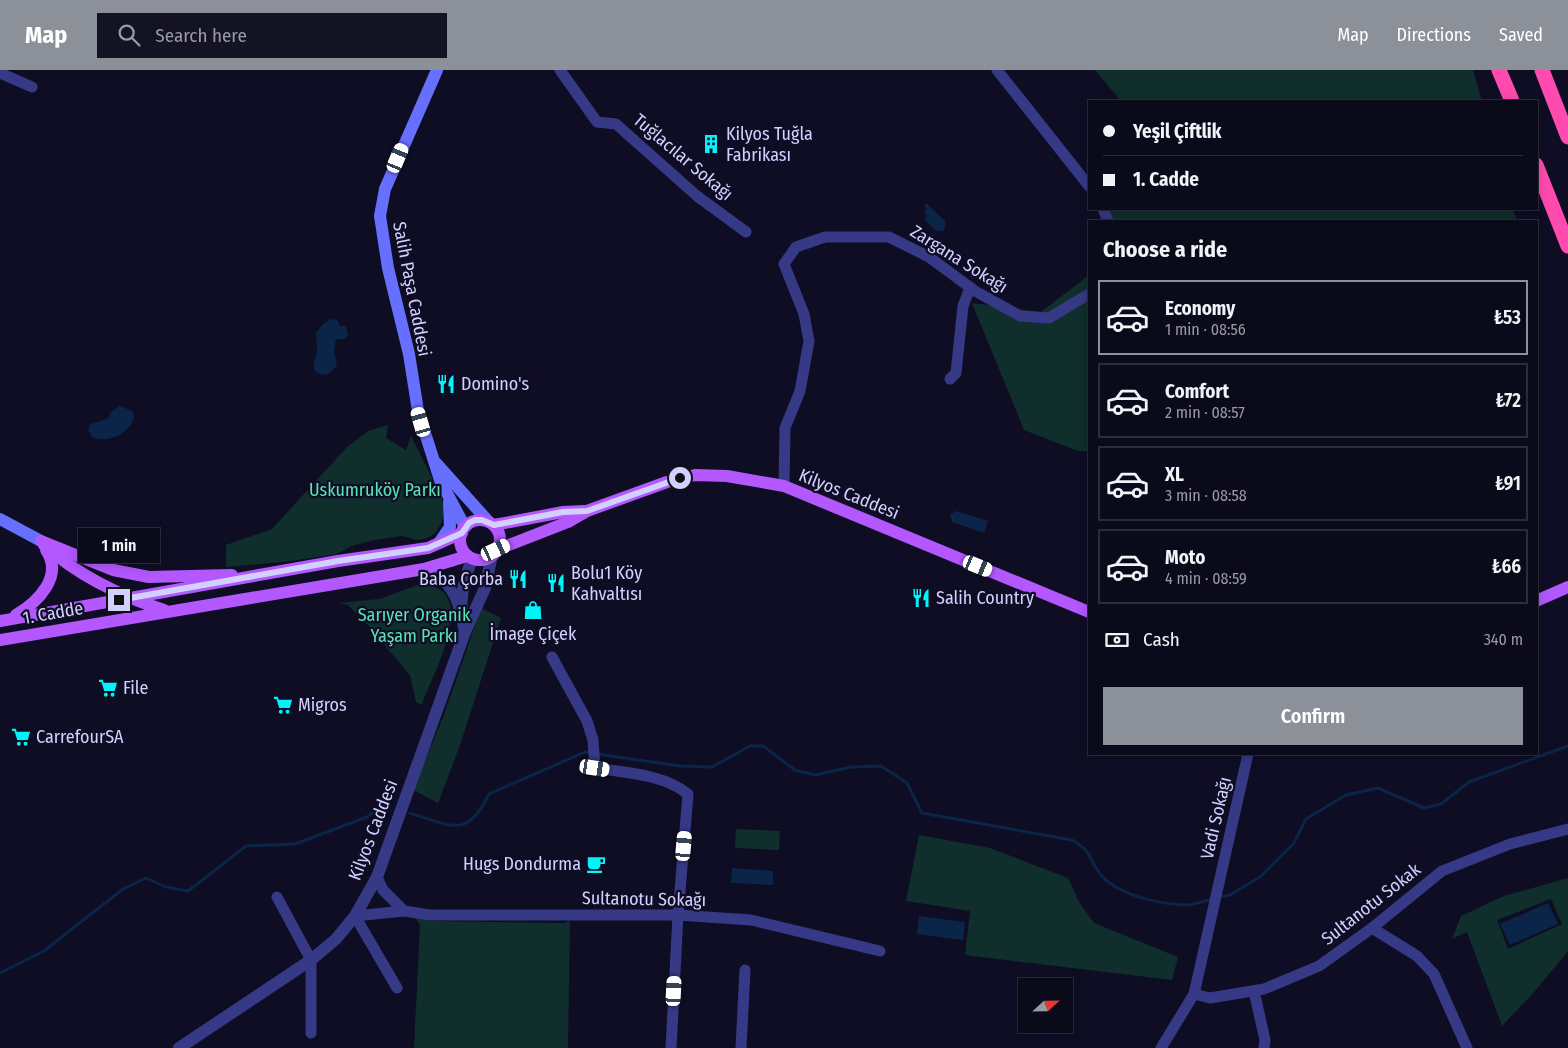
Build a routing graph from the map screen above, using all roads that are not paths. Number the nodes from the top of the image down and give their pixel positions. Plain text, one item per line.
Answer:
1 (437, 70) edge
2 (560, 70) edge
3 (997, 70) edge
4 (1499, 70) edge
5 (1542, 70) edge
6 (0, 73) edge
7 (32, 87) dead end
8 (1512, 100) edge
9 (1568, 137) edge
10 (1538, 170) edge
11 (1088, 185) edge
12 (746, 232) dead end
13 (1568, 246) edge
14 (970, 288) junction
15 (1088, 295) edge
16 (950, 379) dead end
17 (436, 463) junction
18 (784, 486) junction
19 (449, 497) junction
20 (587, 511) junction
21 (0, 519) edge
22 (491, 523) junction
23 (463, 530) junction
24 (40, 542) junction
25 (439, 543) junction
26 (494, 552) junction
27 (469, 557) junction
28 (424, 569) junction
29 (257, 576) junction
30 (1568, 587) edge
31 (131, 598) junction
32 (1538, 600) edge
33 (166, 611) junction
34 (460, 611) junction
35 (1088, 612) edge
36 (5, 620) edge
37 (465, 632) junction
38 (0, 640) edge
39 (552, 657) dead end
40 (1248, 755) edge
41 (1568, 829) edge
42 (377, 877) junction
43 (277, 896) dead end
44 (404, 911) junction
45 (678, 914) junction
46 (355, 916) junction
47 (1372, 928) junction
48 (880, 951) dead end
49 (312, 960) junction
50 (745, 970) dead end
51 (397, 988) dead end
52 (1254, 991) junction
53 (1194, 994) junction
54 (311, 1033) dead end
55 (179, 1048) edge
56 (671, 1048) edge
57 (741, 1048) edge
58 (1161, 1048) edge
59 (1264, 1048) edge
60 (1467, 1048) edge

1 - 17 main road, Salih Paşa Caddesi
2 - 12 street, Tuğlacılar Sokağı
3 - 11 street
4 - 8 highway
5 - 9 highway
6 - 7 street
10 - 13 highway
14 - 15 street, Zargana Sokağı
14 - 16 street
14 - 18 street, Zargana Sokağı
17 - 19 main road, Salih Paşa Caddesi
17 - 22 main road
18 - 20 main road, Kilyos Caddesi
18 - 35 main road, Kilyos Caddesi
19 - 23 main road, Salih Paşa Caddesi
19 - 25 main road
20 - 22 main road
20 - 26 main road
21 - 24 main road
22 - 23 main road
22 - 26 main road
23 - 25 main road, 1. Cadde
23 - 27 main road
24 - 29 main road
24 - 31 main road
24 - 36 main road
25 - 29 main road, 1. Cadde
26 - 27 main road
26 - 37 street, Kilyos Caddesi
27 - 28 main road, 1. Cadde
27 - 34 street
28 - 33 main road, 1. Cadde
28 - 34 street
29 - 31 main road, 1. Cadde
30 - 32 main road
31 - 33 main road
31 - 36 main road, 1. Cadde
33 - 38 main road, 1. Cadde
34 - 37 street
37 - 42 street, Kilyos Caddesi
39 - 45 street
40 - 53 street, Vadi Sokağı
41 - 47 street, Sultanotu Sokak
42 - 44 street
42 - 46 street, Kilyos Caddesi
43 - 49 street
44 - 45 street, Sultanotu Sokağı
44 - 46 street, Sultanotu Sokağı
45 - 48 street, Sultanotu Sokağı
45 - 56 street
46 - 49 street, Kilyos Caddesi
46 - 51 street
47 - 52 street, Sultanotu Sokak
47 - 60 street
49 - 54 street
49 - 55 street, Kilyos Caddesi
50 - 57 street
52 - 53 street, Sultanotu Sokak
52 - 59 street
53 - 58 street

